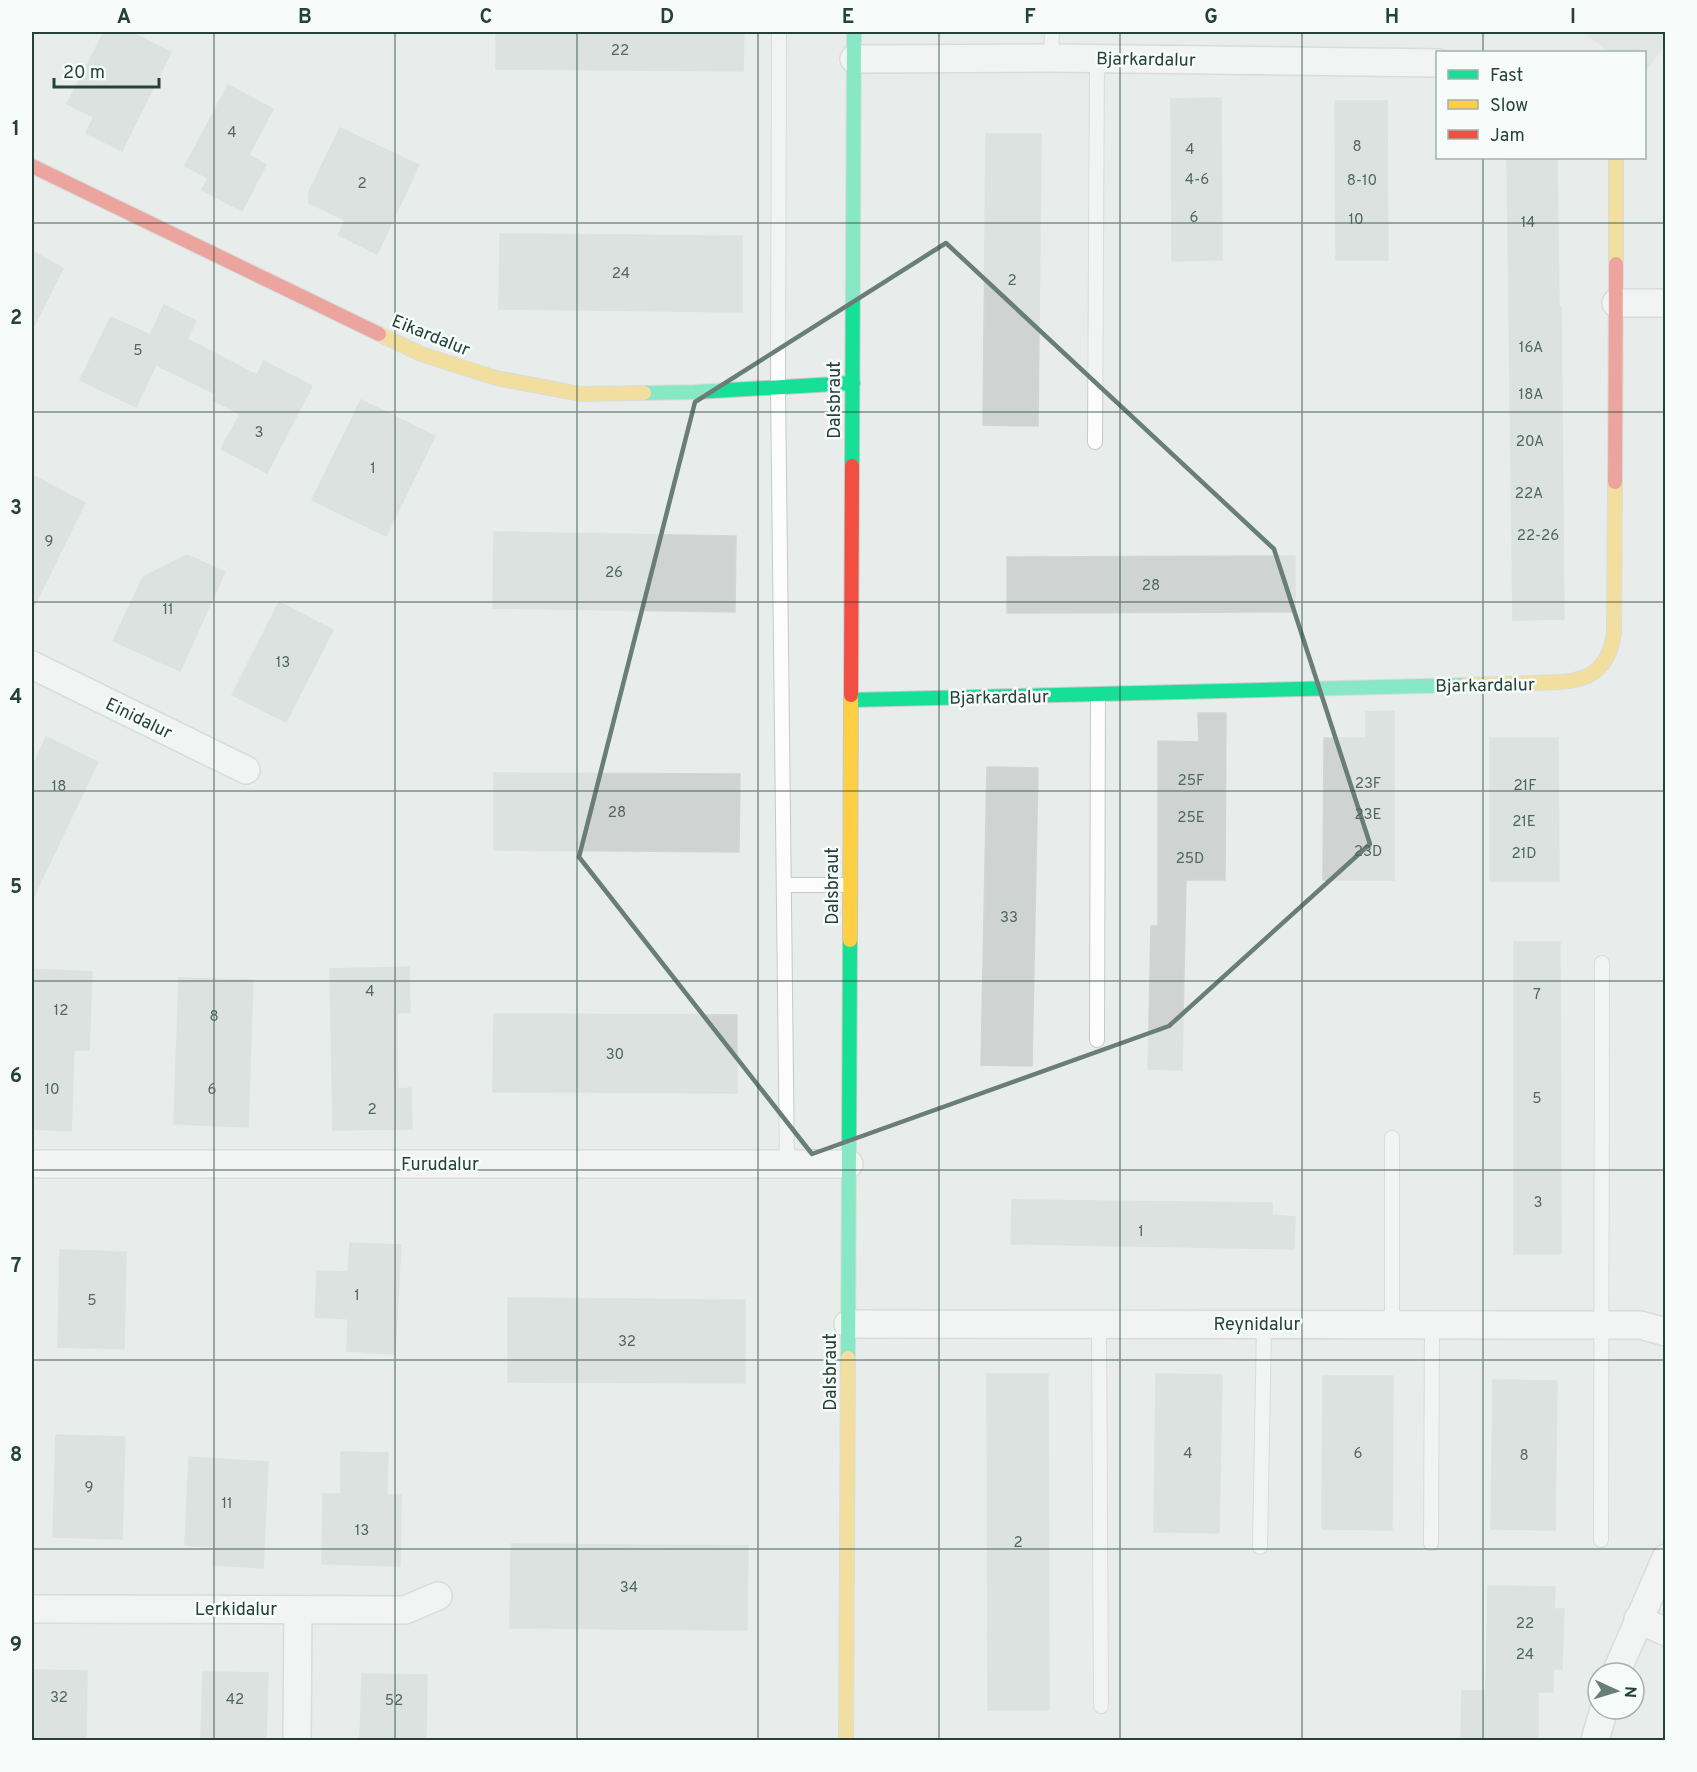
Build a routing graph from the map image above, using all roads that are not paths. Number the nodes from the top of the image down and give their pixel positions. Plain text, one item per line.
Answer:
1 (779, 32) edge
2 (854, 32) edge
3 (1052, 32) edge
4 (1051, 58) junction
5 (854, 59) junction
6 (1097, 59) junction
7 (1436, 63) edge
8 (1616, 159) edge
9 (32, 166) edge
10 (1616, 303) junction
11 (1665, 303) edge
12 (853, 383) junction
13 (778, 388) junction
14 (1095, 442) dead end
15 (32, 665) edge
16 (1098, 694) junction
17 (851, 700) junction
18 (246, 770) dead end
19 (784, 885) junction
20 (850, 885) junction
21 (1602, 963) dead end
22 (1097, 1040) dead end
23 (1392, 1138) dead end
24 (32, 1164) edge
25 (787, 1164) junction
26 (849, 1164) junction
27 (848, 1324) junction
28 (1099, 1324) junction
29 (1264, 1324) junction
30 (1392, 1324) junction
31 (1432, 1324) junction
32 (1602, 1324) junction
33 (1665, 1332) edge
34 (1601, 1540) dead end
35 (1431, 1543) dead end
36 (1260, 1547) dead end
37 (1665, 1558) edge
38 (438, 1596) dead end
39 (32, 1609) edge
40 (298, 1610) junction
41 (1638, 1618) junction
42 (1665, 1632) edge
43 (1621, 1661) edge
44 (1101, 1706) dead end
45 (1601, 1721) edge
46 (297, 1740) edge
47 (846, 1740) edge
48 (1595, 1740) edge

1 - 13 lane
2 - 5 street, Dalsbraut
3 - 4 lane
4 - 5 street, Bjarkardalur
4 - 6 street, Bjarkardalur
5 - 12 street, Dalsbraut
6 - 7 street, Bjarkardalur
6 - 14 lane
8 - 10 street, Bjarkardalur
9 - 13 street, Eikardalur
10 - 11 street
10 - 16 street, Bjarkardalur
12 - 13 street, Eikardalur
12 - 17 street, Dalsbraut
13 - 19 lane
15 - 18 street, Einidalur
16 - 17 street, Bjarkardalur
16 - 22 lane
17 - 20 street, Dalsbraut
19 - 20 lane
19 - 25 lane
20 - 26 street, Dalsbraut
21 - 32 lane
23 - 30 lane
24 - 25 street, Furudalur
25 - 26 street, Furudalur
26 - 27 street, Dalsbraut
27 - 28 street, Reynidalur
27 - 47 street, Dalsbraut
28 - 29 street, Reynidalur
28 - 44 lane
29 - 30 street, Reynidalur
29 - 36 lane
30 - 31 street, Reynidalur
31 - 32 street, Reynidalur
31 - 35 lane
32 - 33 street, Reynidalur
32 - 34 lane
37 - 41 street
38 - 40 street, Lerkidalur
39 - 40 street, Lerkidalur
40 - 46 street
41 - 42 street
41 - 43 street
45 - 48 street

